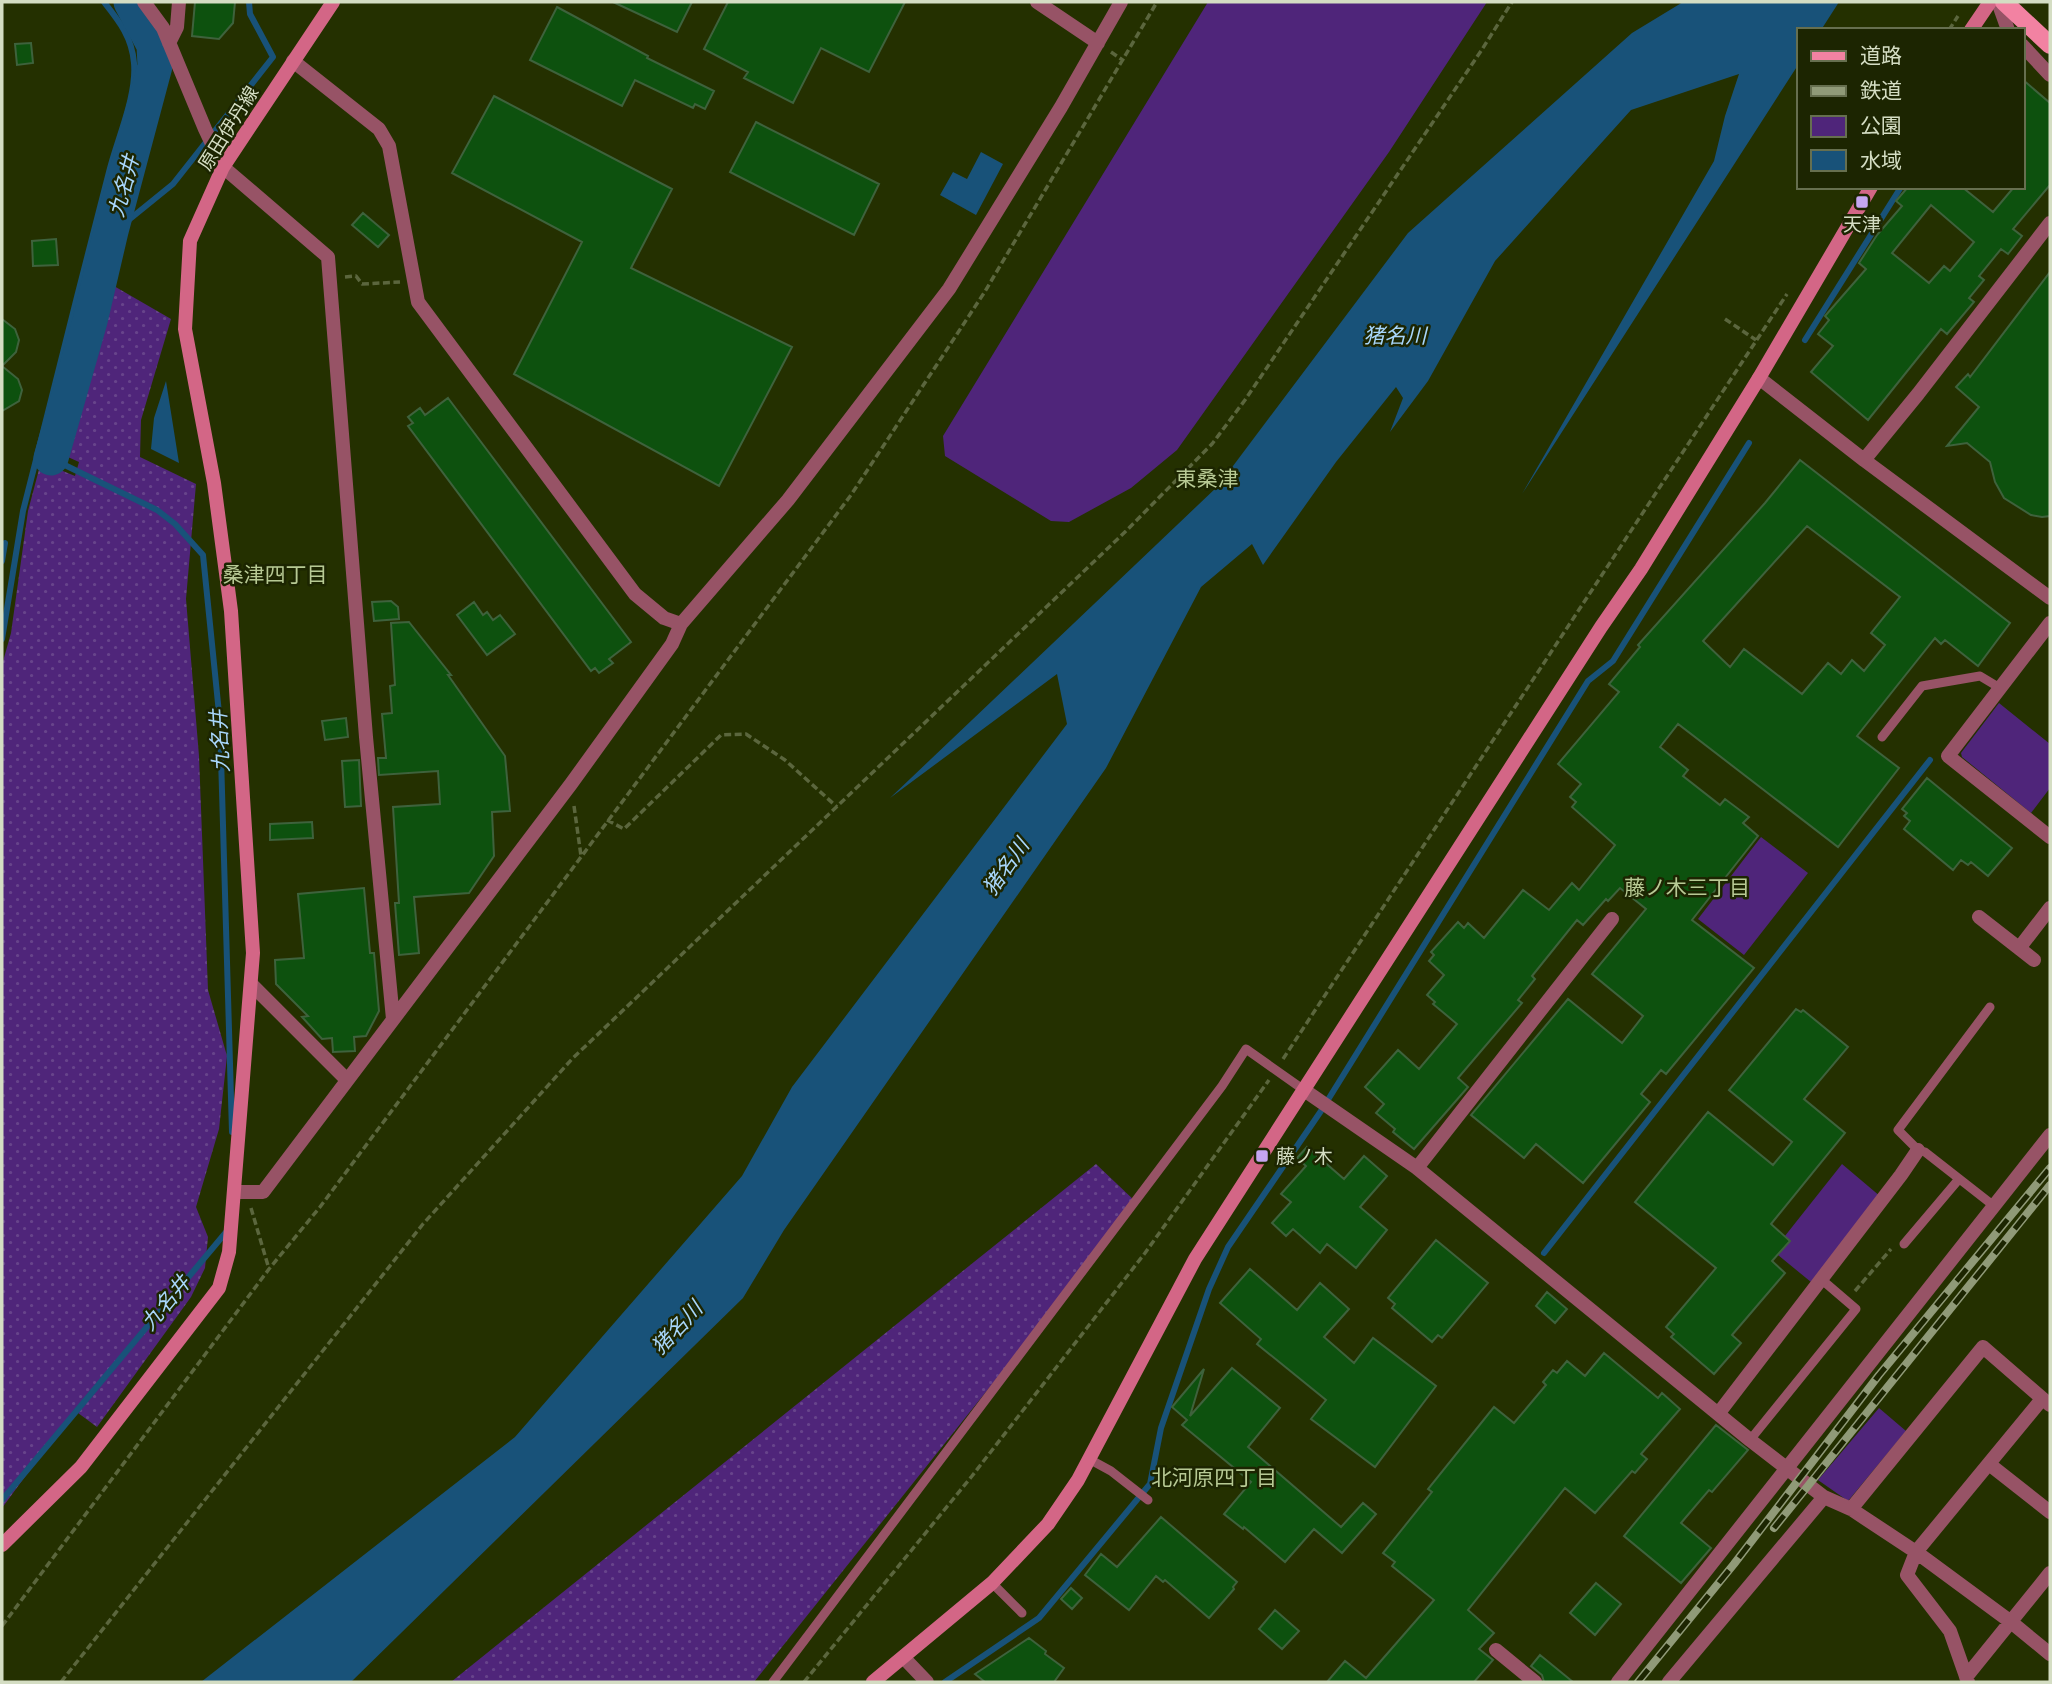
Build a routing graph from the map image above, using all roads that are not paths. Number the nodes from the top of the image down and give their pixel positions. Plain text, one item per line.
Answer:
1 (144, 2) edge
2 (179, 2) edge
3 (333, 2) edge
4 (1037, 2) edge
5 (1121, 2) edge
6 (1990, 2) edge
7 (1998, 2) edge
8 (2004, 2) edge
9 (1972, 28) edge
10 (2007, 28) edge
11 (169, 43) junction
12 (1098, 43) junction
13 (2050, 45) edge
14 (2024, 47) edge
15 (293, 61) junction
16 (2050, 75) edge
17 (223, 167) junction
18 (1870, 189) edge
19 (2050, 223) edge
20 (1759, 378) junction
21 (1864, 460) junction
22 (2050, 598) edge
23 (2050, 623) edge
24 (681, 624) junction
25 (2000, 688) junction
26 (1882, 737) dead end
27 (2050, 837) edge
28 (2050, 908) edge
29 (1979, 917) dead end
30 (1612, 919) dead end
31 (2020, 947) junction
32 (2034, 960) dead end
33 (251, 984) junction
34 (1990, 1007) dead end
35 (393, 1019) junction
36 (347, 1080) junction
37 (1304, 1090) junction
38 (2050, 1135) edge
39 (1918, 1150) junction
40 (1417, 1168) junction
41 (1959, 1179) junction
42 (241, 1192) junction
43 (1994, 1206) junction
44 (1904, 1244) road end
45 (1821, 1279) junction
46 (2046, 1402) edge
47 (1718, 1414) junction
48 (1750, 1440) junction
49 (1089, 1459) junction
50 (1989, 1464) junction
51 (1787, 1468) junction
52 (1824, 1497) junction
53 (1148, 1500) dead end
54 (1851, 1508) junction
55 (2050, 1512) edge
56 (2, 1545) edge
57 (1916, 1552) junction
58 (2050, 1573) edge
59 (992, 1583) junction
60 (1022, 1613) dead end
61 (2011, 1622) junction
62 (1496, 1650) dead end
63 (2050, 1654) edge
64 (904, 1658) junction
65 (1525, 1679) edge
66 (1967, 1680) edge
67 (773, 1682) edge
68 (873, 1682) edge
69 (927, 1682) edge
70 (1618, 1682) edge
71 (1669, 1682) edge

1 - 11 street
2 - 11 street
3 - 15 street, 原田伊丹線
4 - 12 street
5 - 12 street
6 - 9 street
7 - 10 street
8 - 13 main road
11 - 17 street
12 - 24 street
14 - 16 street
15 - 17 street, 原田伊丹線
15 - 24 street
17 - 33 street, 原田伊丹線
17 - 35 street
18 - 20 street
19 - 21 street
20 - 21 street
20 - 37 street
21 - 22 street
23 - 25 street
24 - 35 street
25 - 26 lane
25 - 27 street
28 - 31 street
29 - 31 street
30 - 40 street
31 - 32 street
33 - 36 street
33 - 42 street, 原田伊丹線
34 - 39 lane
35 - 36 street
36 - 42 street
37 - 40 street
37 - 49 street
37 - 67 lane
38 - 43 street
39 - 41 lane
39 - 45 street
40 - 47 street
41 - 43 lane
41 - 44 lane
42 - 56 street, 原田伊丹線
43 - 51 street
45 - 47 street
45 - 48 lane
46 - 50 street
46 - 54 street
47 - 48 street
48 - 51 street
49 - 53 lane
49 - 59 street
50 - 55 street
50 - 57 street
51 - 52 street
51 - 70 street
52 - 54 street
52 - 71 street
54 - 57 street
57 - 61 street
57 - 66 street
58 - 61 street
59 - 60 lane
59 - 64 street
61 - 63 street
61 - 66 street
62 - 65 street
64 - 68 street
64 - 69 street

